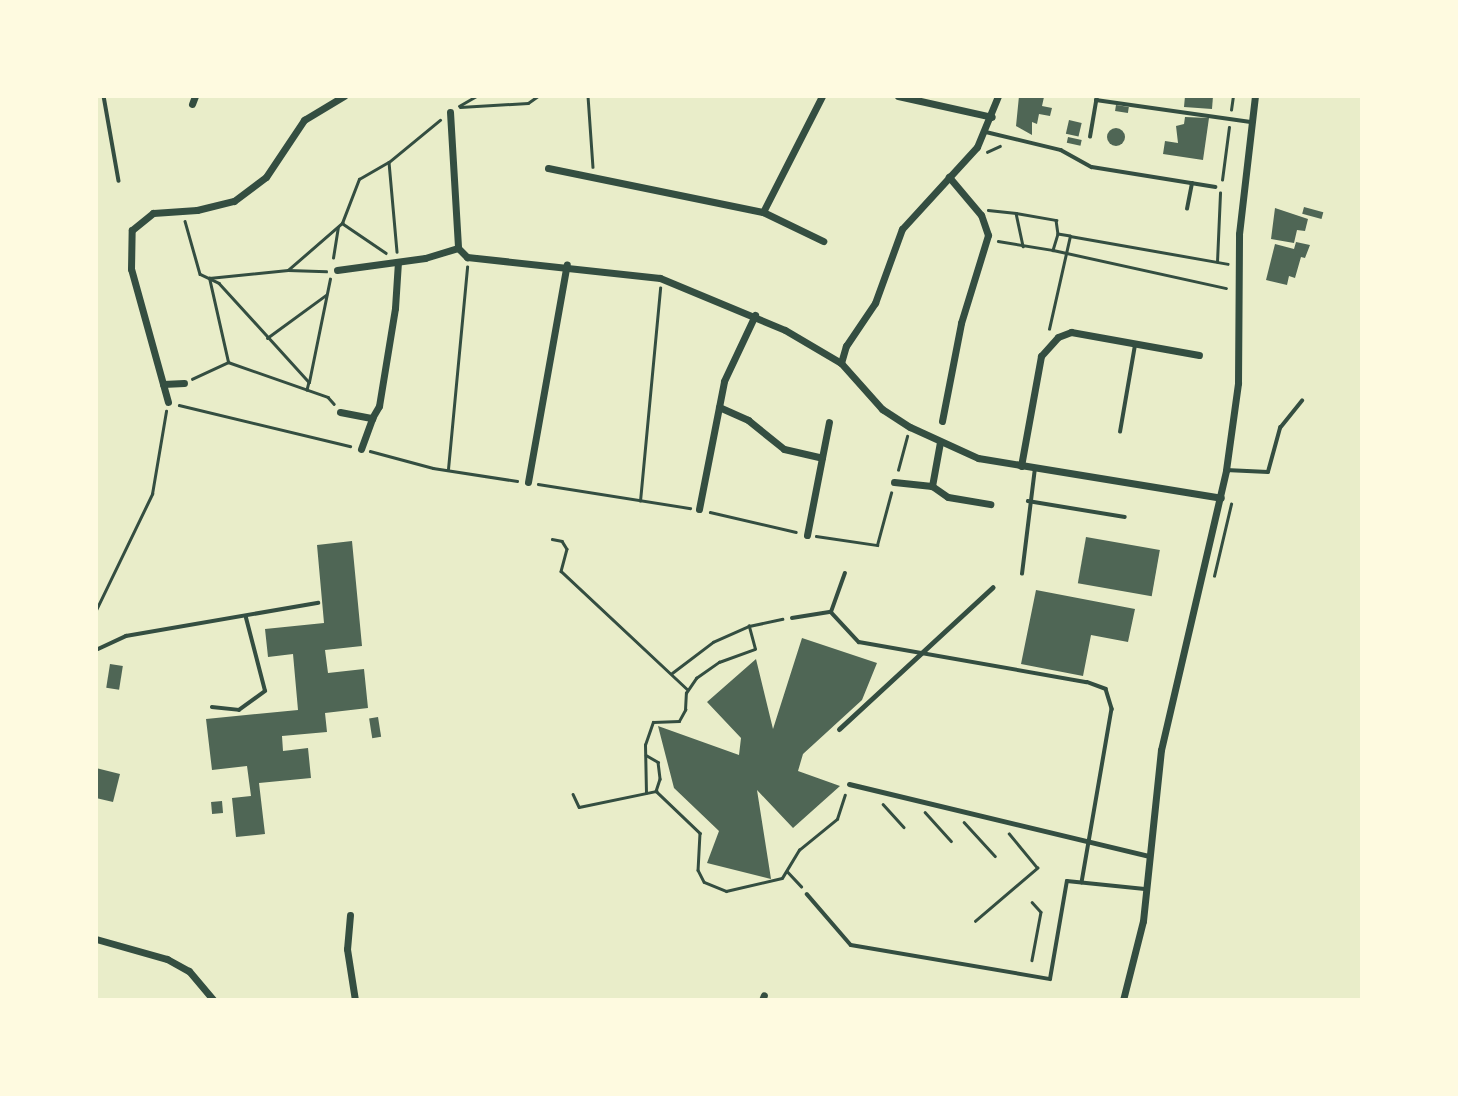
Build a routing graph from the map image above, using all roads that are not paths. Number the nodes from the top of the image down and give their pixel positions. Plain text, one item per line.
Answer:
1 (104, 96) edge
2 (344, 96) edge
3 (822, 96) edge
4 (898, 96) edge
5 (998, 96) edge
6 (1255, 96) edge
7 (1097, 98) edge
8 (453, 110) road end
9 (992, 117) junction
10 (1252, 122) junction
11 (986, 132) junction
12 (1090, 137) dead end
13 (548, 168) dead end
14 (949, 177) junction
15 (119, 181) dead end
16 (1192, 183) junction
17 (1215, 187) dead end
18 (1187, 209) dead end
19 (763, 212) junction
20 (823, 241) dead end
21 (458, 248) junction
22 (398, 262) junction
23 (567, 264) junction
24 (334, 270) road end
25 (755, 315) junction
26 (1136, 343) junction
27 (1199, 355) dead end
28 (841, 363) junction
29 (184, 383) road end
30 (163, 384) junction
31 (1302, 401) dead end
32 (168, 402) road end
33 (719, 407) junction
34 (340, 412) road end
35 (372, 418) junction
36 (942, 421) dead end
37 (829, 422) dead end
38 (1120, 432) dead end
39 (940, 442) junction
40 (360, 449) road end
41 (821, 458) junction
42 (1021, 466) junction
43 (1035, 468) junction
44 (1226, 470) junction
45 (528, 482) road end
46 (894, 482) road end
47 (932, 486) junction
48 (1221, 498) junction
49 (1028, 501) junction
50 (990, 504) dead end
51 (699, 509) road end
52 (1125, 517) dead end
53 (807, 535) road end
54 (845, 573) dead end
55 (1022, 573) dead end
56 (993, 587) dead end
57 (318, 603) dead end
58 (831, 612) junction
59 (246, 618) junction
60 (792, 618) road end
61 (96, 650) edge
62 (921, 652) junction
63 (212, 707) dead end
64 (839, 729) dead end
65 (849, 784) road end
66 (1091, 841) junction
67 (1149, 856) junction
68 (1082, 883) junction
69 (1147, 890) junction
70 (807, 894) road end
71 (350, 915) dead end
72 (96, 939) edge
73 (213, 1000) edge
74 (355, 1000) edge
75 (1123, 1000) edge

1 - 15 lane
2 - 30 street
3 - 19 street
4 - 9 street
5 - 9 street
6 - 10 street
7 - 10 lane
7 - 12 lane
8 - 21 street
9 - 11 street
10 - 44 street
11 - 14 street
11 - 16 lane
13 - 19 street
14 - 28 street
14 - 36 street
16 - 17 lane
16 - 18 lane
19 - 20 street
21 - 22 street
21 - 23 street
22 - 24 street
22 - 35 street
23 - 25 street
23 - 45 street
25 - 28 street
25 - 33 street
26 - 27 street
26 - 38 lane
26 - 42 street
28 - 39 street
29 - 30 street
30 - 32 street
31 - 44 lane
33 - 41 street
33 - 51 street
34 - 35 street
35 - 40 street
37 - 41 street
39 - 42 street
39 - 47 street
41 - 53 street
42 - 43 street
43 - 48 street
43 - 49 lane
44 - 48 street
46 - 47 street
47 - 50 street
48 - 67 street
49 - 52 lane
49 - 55 lane
54 - 58 lane
56 - 62 street
57 - 59 lane
58 - 60 lane
58 - 62 lane
59 - 61 lane
59 - 63 lane
62 - 64 street
62 - 66 lane
65 - 66 street
66 - 67 street
66 - 68 lane
67 - 69 street
68 - 69 lane
68 - 70 lane
69 - 75 street
71 - 74 street
72 - 73 street

